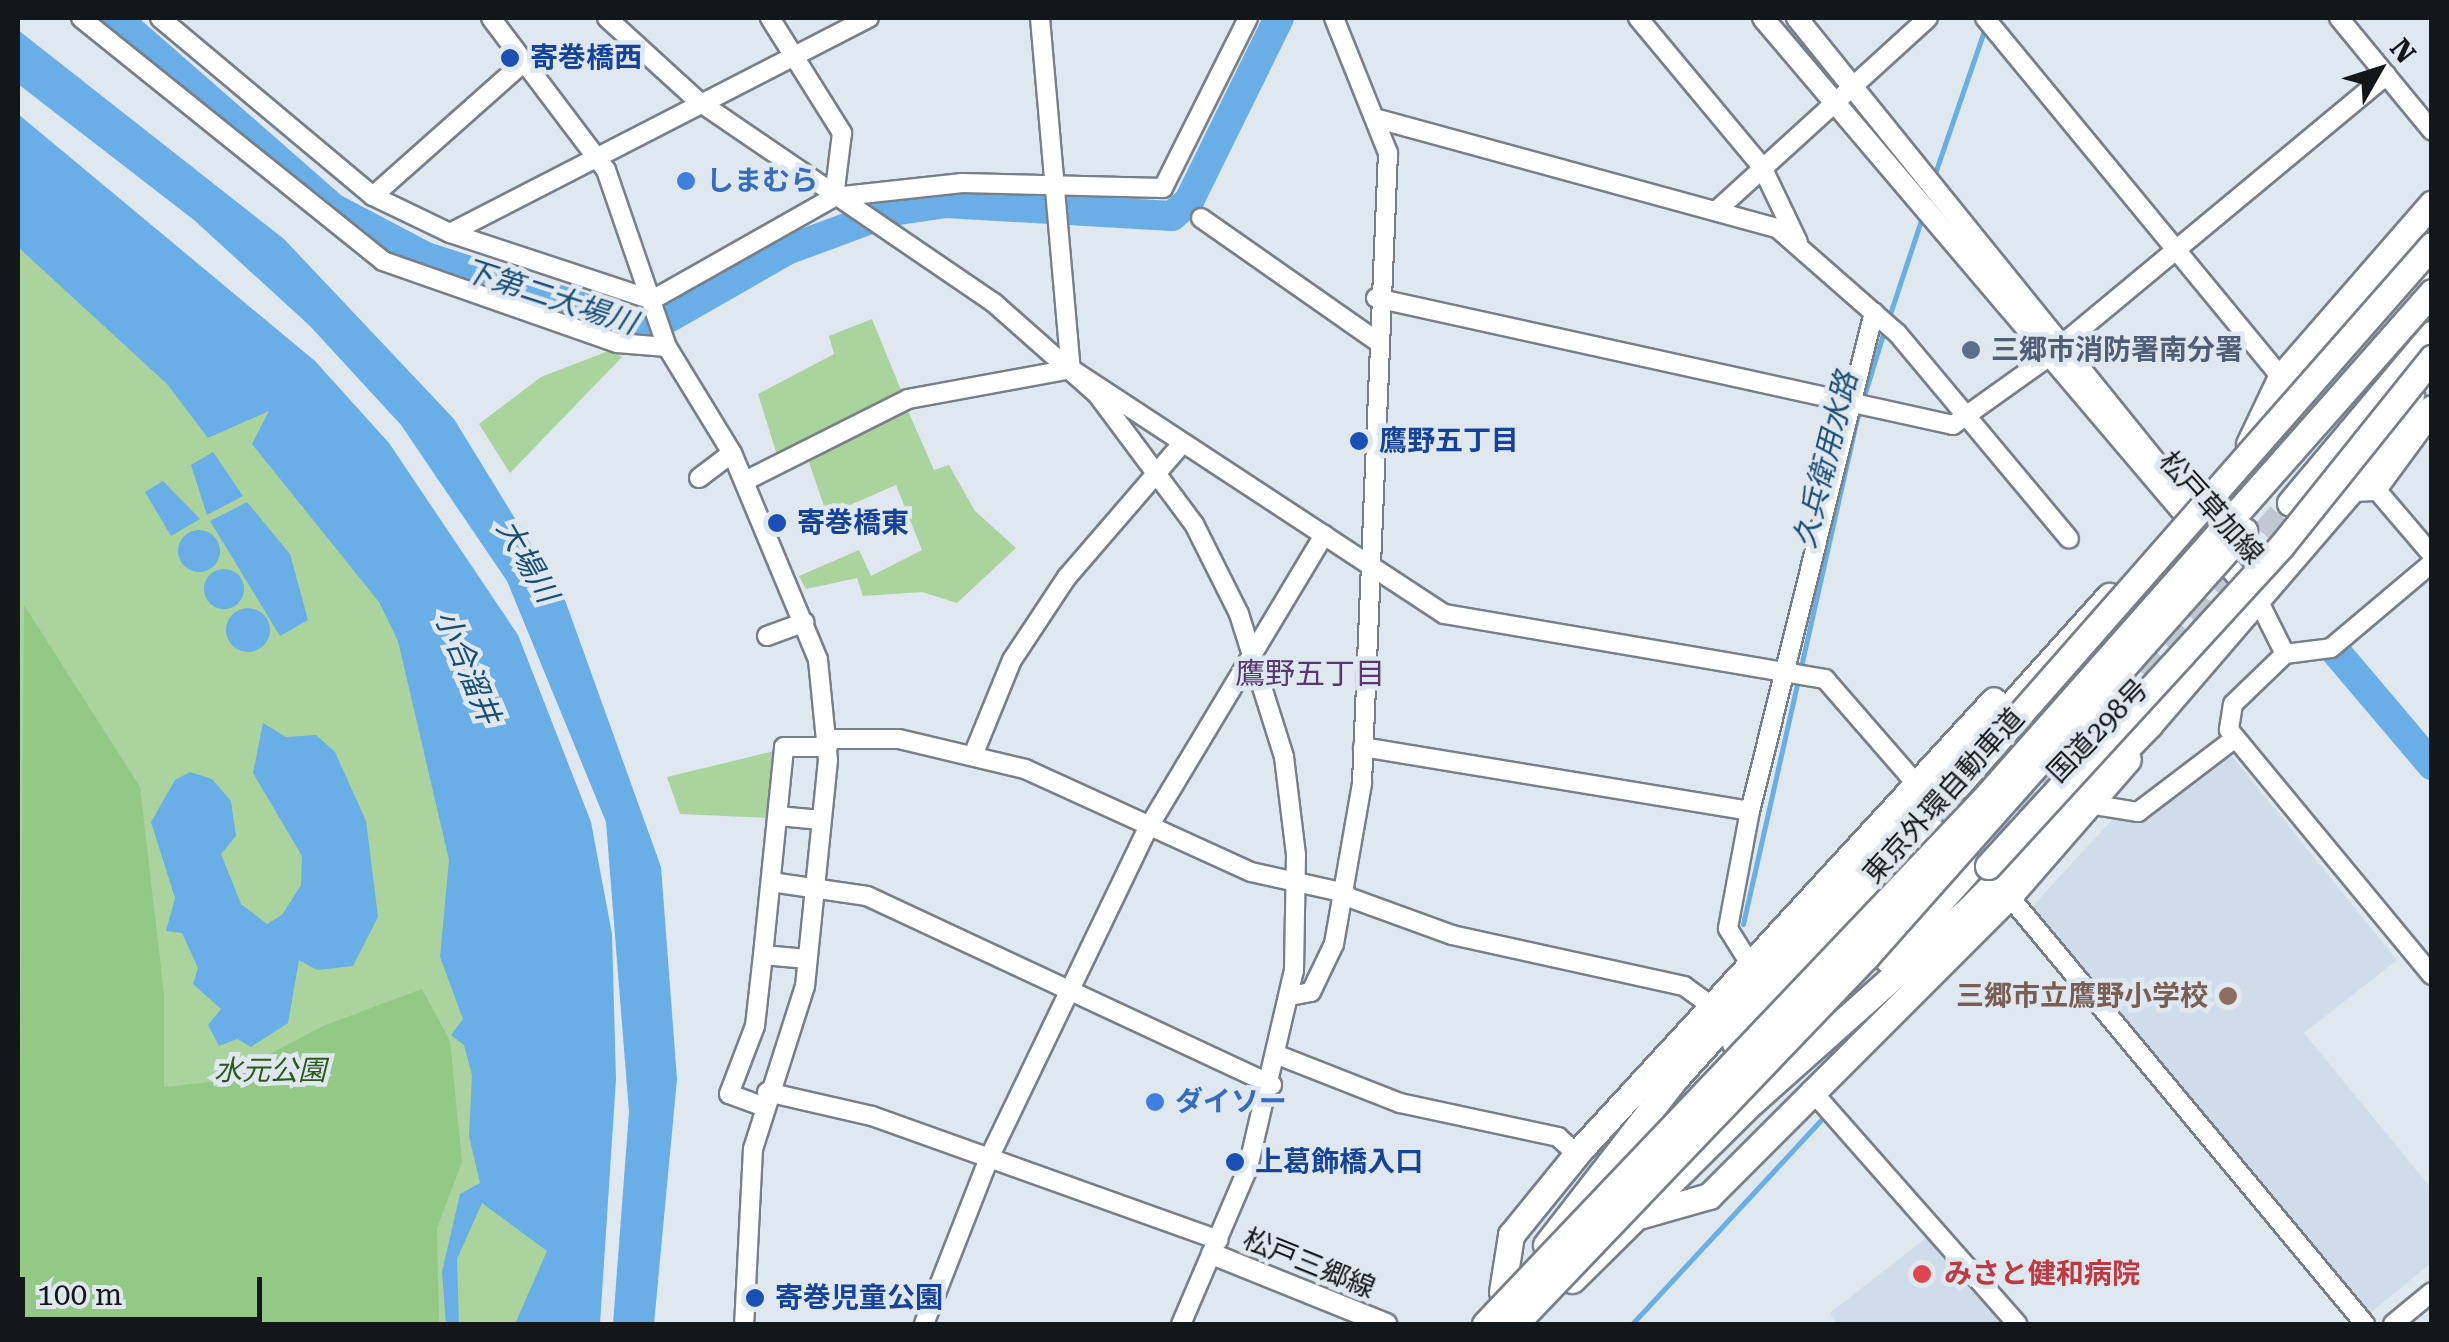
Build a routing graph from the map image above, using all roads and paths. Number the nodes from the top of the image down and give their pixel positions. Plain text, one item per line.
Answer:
1 (81, 18) edge
2 (160, 18) edge
3 (491, 18) edge
4 (608, 18) edge
5 (770, 18) edge
6 (869, 18) edge
7 (1040, 18) edge
8 (1248, 18) edge
9 (1334, 18) edge
10 (1638, 18) edge
11 (1764, 18) edge
12 (1797, 18) edge
13 (1928, 18) edge
14 (1985, 18) edge
15 (2340, 18) edge
16 (795, 58) junction
17 (525, 61) junction
18 (2387, 75) junction
19 (1851, 80) junction
20 (1832, 100) junction
21 (698, 101) junction
22 (1378, 119) junction
23 (2432, 130) edge
24 (594, 152) junction
25 (1762, 167) junction
26 (1057, 191) junction
27 (373, 196) junction
28 (834, 196) junction
29 (2432, 203) edge
30 (1717, 210) junction
31 (1202, 218) dead end
32 (450, 233) junction
33 (1798, 242) junction
34 (2432, 244) edge
35 (2178, 250) junction
36 (2426, 285) edge
37 (1376, 298) junction
38 (653, 303) junction
39 (1877, 315) junction
40 (2432, 316) edge
41 (2432, 334) edge
42 (1374, 340) junction
43 (666, 342) junction
44 (2065, 342) junction
45 (2432, 350) edge
46 (2048, 358) junction
47 (2432, 358) edge
48 (1071, 369) junction
49 (2282, 378) junction
50 (1850, 407) junction
51 (2432, 408) edge
52 (1970, 420) junction
53 (1182, 444) junction
54 (2249, 444) junction
55 (732, 453) junction
56 (2259, 470) tunnel mouth
57 (1161, 474) junction
58 (700, 478) dead end
59 (745, 481) junction
60 (2364, 488) junction
61 (2290, 503) tunnel mouth
62 (2189, 510) junction
63 (1324, 536) junction
64 (2069, 539) dead end
65 (2432, 554) edge
66 (2432, 563) edge
67 (1369, 566) junction
68 (2258, 600) junction
69 (806, 622) junction
70 (767, 636) dead end
71 (1252, 646) junction
72 (2286, 654) junction
73 (1781, 669) junction
74 (2034, 679) junction
75 (2148, 724) junction
76 (2235, 738) junction
77 (828, 743) junction
78 (1363, 747) junction
79 (974, 754) junction
80 (1917, 785) junction
81 (2095, 805) junction
82 (1750, 810) junction
83 (778, 816) junction
84 (821, 820) junction
85 (1148, 828) junction
86 (1933, 832) tunnel mouth
87 (1892, 844) junction
88 (1980, 866) junction
89 (771, 882) junction
90 (814, 886) junction
91 (1297, 886) junction
92 (1345, 894) junction
93 (2009, 896) junction
94 (763, 955) junction
95 (807, 959) junction
96 (1748, 959) junction
97 (1902, 965) junction
98 (2432, 975) edge
99 (1071, 990) junction
100 (1290, 996) junction
101 (1708, 1003) junction
102 (755, 1026) junction
103 (789, 1038) junction
104 (1280, 1056) junction
105 (1272, 1085) junction
106 (1811, 1090) junction
107 (764, 1099) junction
108 (1749, 1105) junction
109 (1577, 1154) junction
110 (990, 1156) junction
111 (1642, 1216) junction
112 (1546, 1245) junction
113 (1215, 1247) junction
114 (1502, 1292) junction
115 (2432, 1292) edge
116 (744, 1324) edge
117 (924, 1324) edge
118 (1180, 1324) edge
119 (1386, 1324) edge
120 (1472, 1324) edge
121 (1484, 1324) edge
122 (1515, 1324) edge
123 (1528, 1324) edge
124 (2016, 1324) edge
125 (2365, 1324) edge
126 (2393, 1324) edge

1 - 43 street
2 - 27 street
3 - 17 street
4 - 21 street
5 - 16 street
6 - 16 street
7 - 26 street
8 - 26 street
9 - 22 street
10 - 25 street
11 - 20 main road, 松戸草加線
12 - 19 main road, 松戸草加線
13 - 19 street
14 - 35 street
15 - 18 street
16 - 21 street
16 - 28 street
17 - 24 street
17 - 27 street
18 - 23 street
18 - 35 street
19 - 20 street
19 - 44 main road, 松戸草加線
20 - 25 street
20 - 46 main road, 松戸草加線
21 - 24 street
21 - 28 street
22 - 30 street
22 - 37 street
24 - 32 street
24 - 38 street
25 - 30 street
25 - 33 street
26 - 28 street
26 - 48 street
27 - 32 street
28 - 38 street
28 - 48 street
29 - 49 highway
30 - 33 street
31 - 42 street
32 - 38 street
33 - 39 street
34 - 87 highway, bridge
35 - 44 street
35 - 49 street
36 - 54 highway
36 - 56 highway
36 - 121 highway, 東京外環自動車道, bridge
37 - 42 street
37 - 50 street
38 - 43 street
39 - 50 street
39 - 52 street
40 - 122 highway, 東京外環自動車道, bridge
41 - 61 highway
42 - 67 street
43 - 55 street
44 - 62 main road, 松戸草加線
45 - 60 highway, 国道298号
46 - 52 street
46 - 62 main road, 松戸草加線
47 - 88 highway, bridge
48 - 53 street
48 - 57 street
48 - 59 street
49 - 54 highway
50 - 52 street
50 - 73 street
51 - 60 highway
52 - 64 street
53 - 57 street
53 - 63 street
54 - 62 highway
55 - 58 street
55 - 59 street
57 - 71 street
57 - 79 street
59 - 69 street
60 - 65 street
60 - 68 highway, 国道298号
62 - 68 main road, 松戸草加線
62 - 74 highway
63 - 67 street
63 - 71 street
66 - 72 street
67 - 73 street
67 - 78 street
68 - 72 street
68 - 75 highway, 国道298号
69 - 70 street
69 - 77 street
71 - 85 street
71 - 91 street
72 - 76 street
73 - 80 street
73 - 82 street
74 - 80 highway
74 - 87 highway
75 - 81 highway
75 - 97 highway, 国道298号
76 - 81 street
76 - 98 street
77 - 79 street
77 - 83 street
77 - 84 street
78 - 82 street
78 - 92 street
79 - 85 street
80 - 96 highway
81 - 93 highway
82 - 96 street
83 - 84 street
83 - 89 street
84 - 90 street
85 - 91 street
85 - 99 street
86 - 112 highway
87 - 112 highway
88 - 97 highway
88 - 108 highway, 国道298号
89 - 90 street
89 - 94 street
90 - 95 street
90 - 99 street
91 - 92 street
91 - 100 street
92 - 100 street
92 - 101 street
93 - 106 highway
93 - 125 street
94 - 95 street
94 - 102 street
95 - 103 street
96 - 101 highway
97 - 108 highway, 国道298号
99 - 105 street
99 - 110 street
100 - 104 street
101 - 109 highway
102 - 103 street
102 - 107 street
103 - 107 street
104 - 105 street
104 - 109 street
105 - 113 street
106 - 111 highway
106 - 124 street
107 - 110 street
107 - 116 street
108 - 111 highway, 国道298号
109 - 114 highway
110 - 113 street
110 - 117 street
111 - 123 highway, 国道298号
112 - 114 highway
113 - 118 street
113 - 119 main road, 松戸三郷線
114 - 120 highway
115 - 126 street

